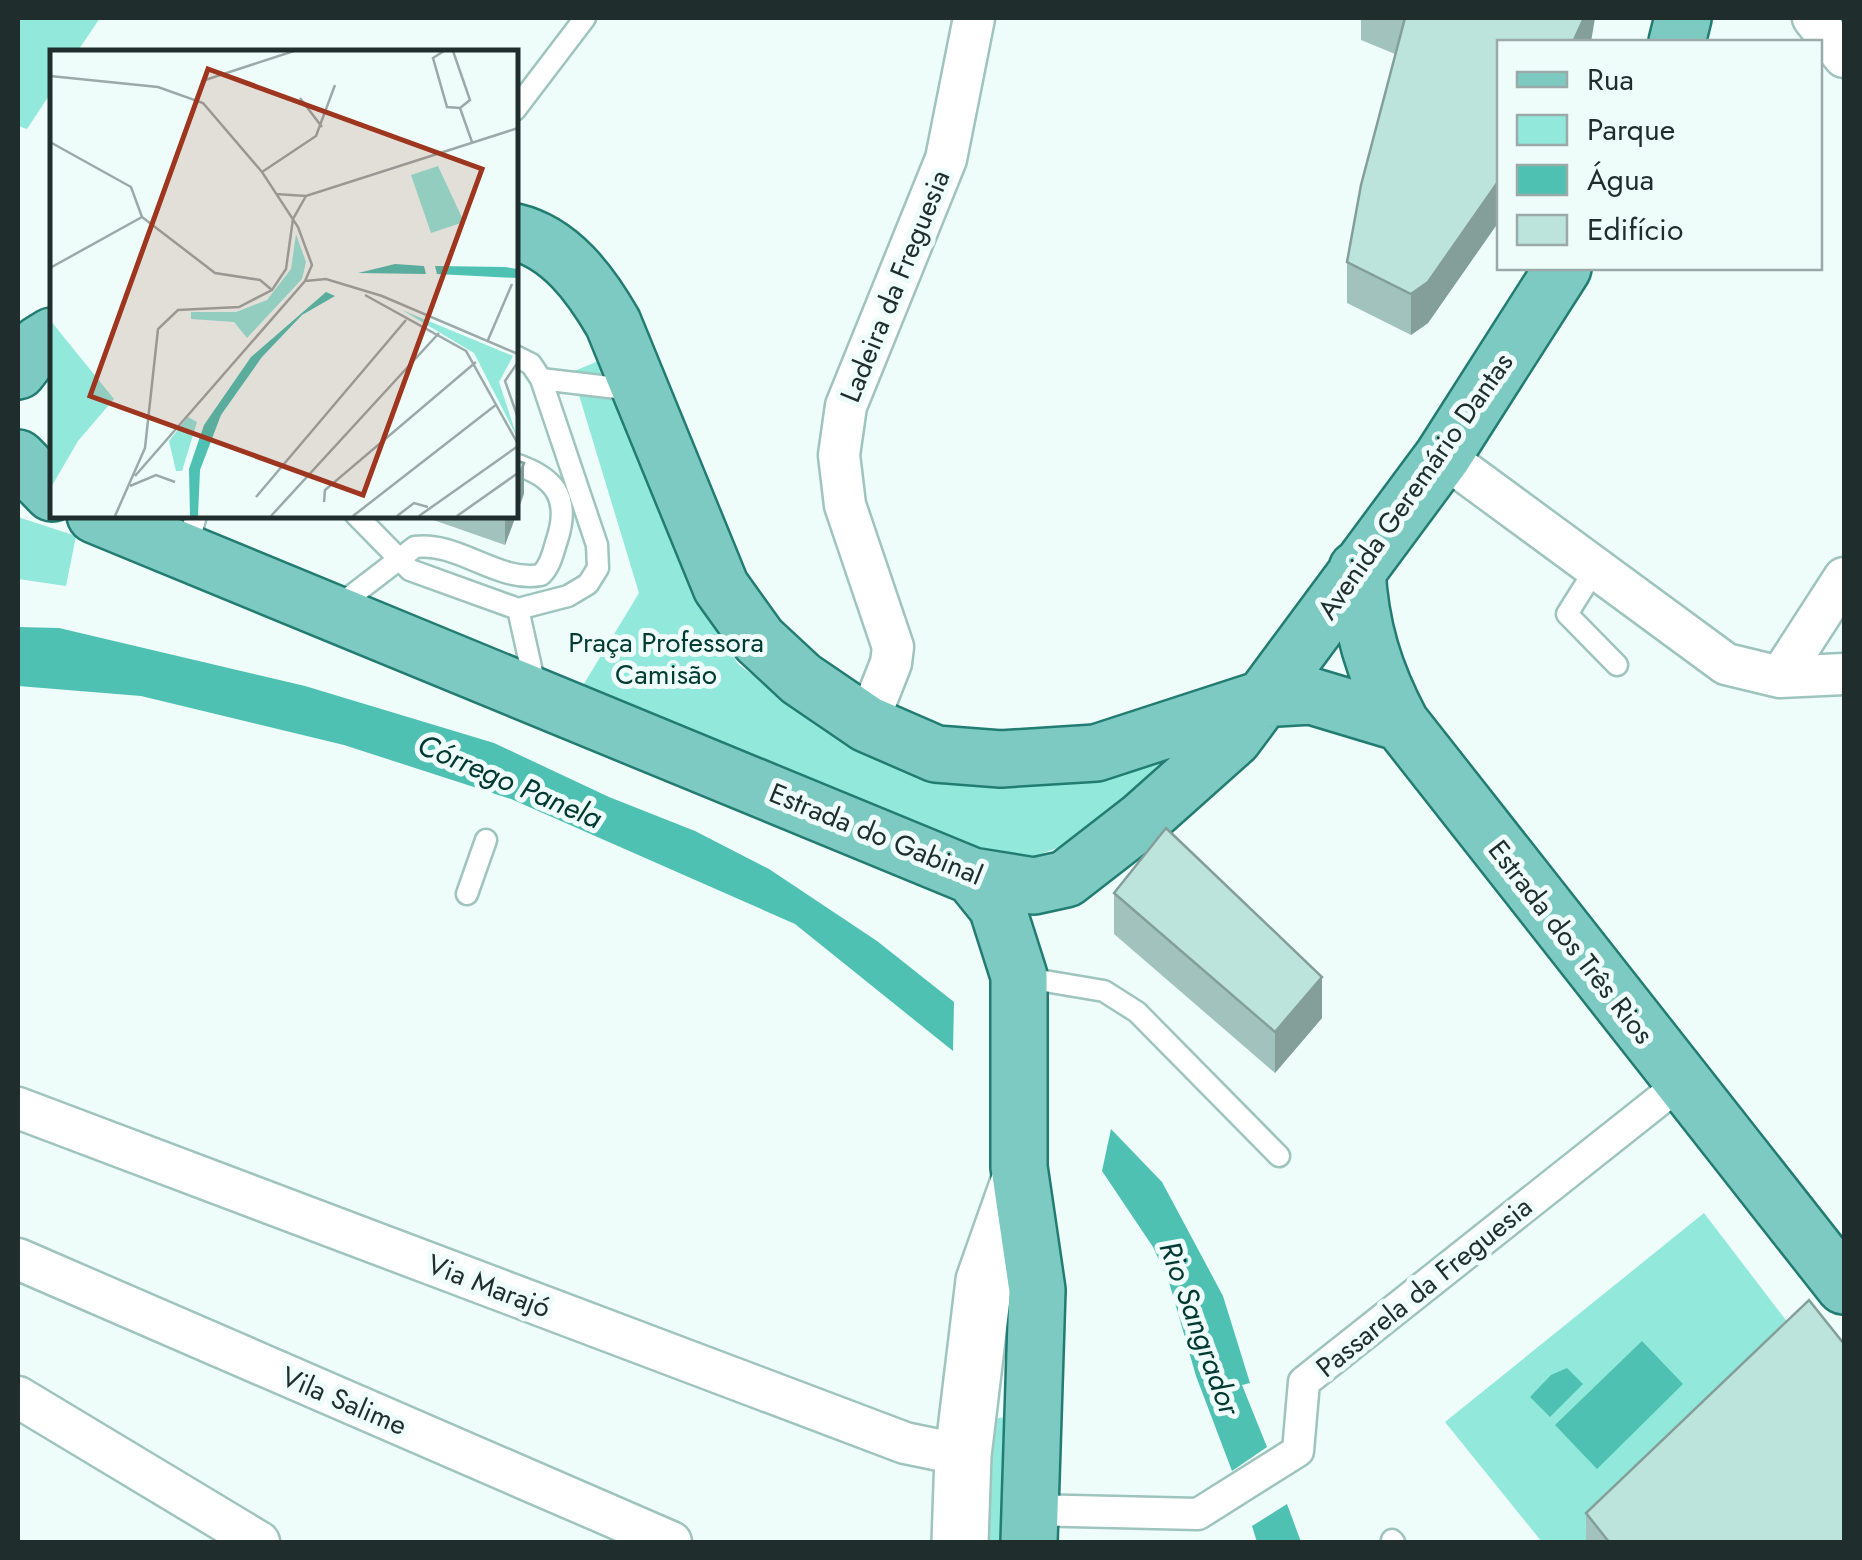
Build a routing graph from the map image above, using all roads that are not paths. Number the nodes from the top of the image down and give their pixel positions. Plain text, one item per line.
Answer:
1 (585, 18) edge
2 (974, 18) edge
3 (1813, 18) edge
4 (1844, 57) edge
5 (518, 106) edge
6 (518, 234) edge
7 (1562, 270) edge
8 (50, 332) edge
9 (50, 334) edge
10 (18, 338) edge
11 (518, 358) edge
12 (18, 372) edge
13 (542, 379) junction
14 (641, 391) junction
15 (1443, 456) junction
16 (18, 458) edge
17 (518, 465) edge
18 (18, 490) edge
19 (50, 491) edge
20 (50, 500) edge
21 (116, 518) edge
22 (359, 518) edge
23 (191, 534) edge
24 (395, 560) junction
25 (1596, 568) junction
26 (1356, 569) junction
27 (1844, 578) edge
28 (518, 609) junction
29 (333, 610) junction
30 (1617, 665) dead end
31 (1844, 674) edge
32 (1780, 677) junction
33 (538, 694) junction
34 (1262, 699) junction
35 (1401, 723) junction
36 (867, 724) junction
37 (486, 840) dead end
38 (972, 876) junction
39 (467, 894) dead end
40 (1019, 976) junction
41 (1682, 1083) junction
42 (18, 1108) edge
43 (1279, 1156) dead end
44 (1020, 1182) junction
45 (18, 1259) edge
46 (1844, 1286) edge
47 (18, 1397) edge
48 (962, 1455) junction
49 (1029, 1526) edge
50 (259, 1542) edge
51 (670, 1542) edge
52 (960, 1542) edge

1 - 5 lane
2 - 36 street, Ladeira da Freguesia
3 - 4 street
6 - 14 main road
7 - 15 main road, Avenida Geremário Dantas
8 - 10 main road
9 - 12 main road
11 - 13 lane
13 - 14 lane
13 - 28 lane
14 - 36 main road
15 - 25 street
15 - 26 main road, Avenida Geremário Dantas
16 - 19 main road
17 - 24 lane
18 - 20 main road, Estrada do Gabinal
21 - 23 main road, Estrada do Gabinal
22 - 24 lane
23 - 29 main road, Estrada do Gabinal
24 - 28 lane
24 - 29 lane
25 - 30 lane
25 - 32 street
26 - 34 main road, Avenida Geremário Dantas
26 - 35 main road, Estrada dos Três Rios
27 - 32 street
28 - 33 lane
29 - 33 main road, Estrada do Gabinal
31 - 32 street
33 - 38 main road, Estrada do Gabinal
34 - 35 main road
34 - 36 main road
34 - 38 main road, Estrada do Gabinal
35 - 41 main road, Estrada dos Três Rios
37 - 39 lane
38 - 40 main road
40 - 43 lane
40 - 44 main road
41 - 46 main road, Estrada dos Três Rios
41 - 49 street, Passarela da Freguesia
42 - 48 street, Via Marajó
44 - 48 main road
44 - 49 main road
45 - 51 street, Vila Salime
47 - 50 street
48 - 52 main road

